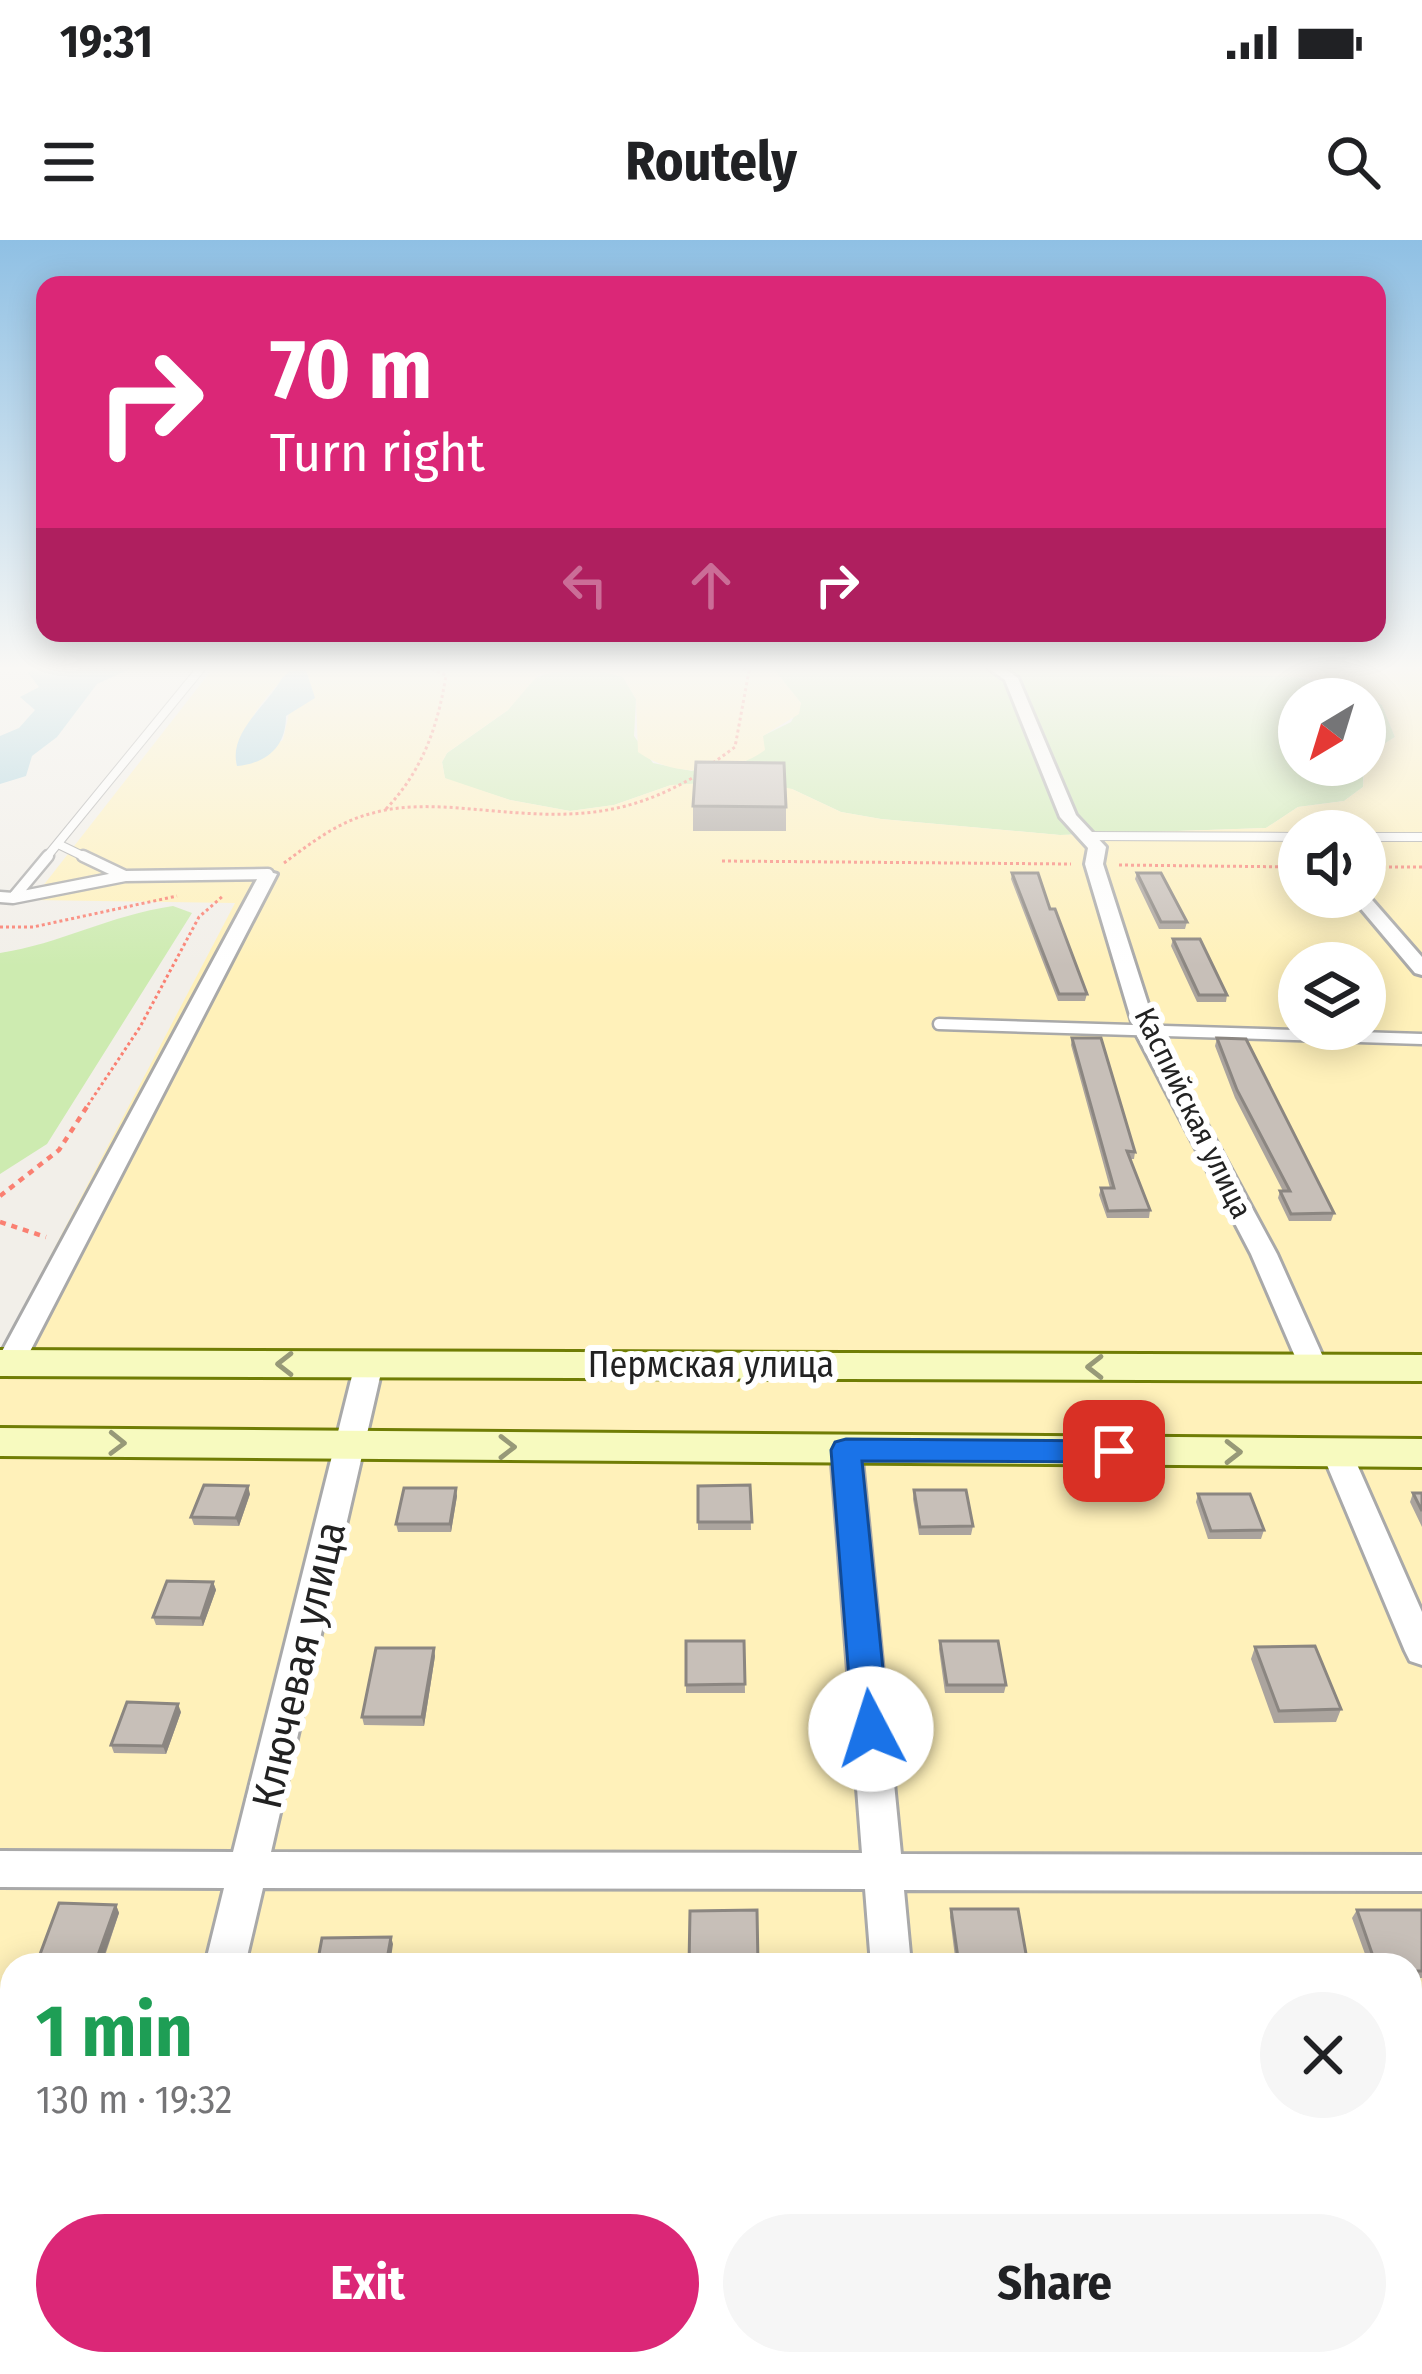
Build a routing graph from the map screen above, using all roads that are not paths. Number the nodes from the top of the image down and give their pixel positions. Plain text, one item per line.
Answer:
1 (121, 767) edge
2 (1047, 767) edge
3 (1087, 836) junction
4 (1278, 837) edge
5 (1386, 837) edge
6 (1422, 837) edge
7 (58, 844) junction
8 (268, 874) joint
9 (125, 876) junction
10 (0, 897) edge
11 (13, 898) junction
12 (1378, 918) edge
13 (1422, 969) edge
14 (939, 1024) dead end
15 (1147, 1032) junction
16 (1422, 1039) edge
17 (5, 1363) edge
18 (369, 1364) junction
19 (1314, 1368) junction
20 (1422, 1368) edge
21 (0, 1442) edge
22 (350, 1446) junction
23 (846, 1450) junction
24 (1337, 1453) junction
25 (1422, 1453) edge
26 (1422, 1651) edge
27 (0, 1869) edge
28 (251, 1871) junction
29 (884, 1871) junction
30 (1422, 1873) edge
31 (228, 1953) edge
32 (890, 1953) edge

1 - 7 lane
2 - 3 street, Каспийская улица
3 - 4 lane
3 - 15 street, Каспийская улица
5 - 6 lane
7 - 9 lane
7 - 11 lane
8 - 9 lane
8 - 17 street
9 - 11 lane
10 - 11 lane
12 - 13 street
14 - 15 lane
15 - 16 lane
15 - 19 street, Каспийская улица
18 -> 17 street, Пермская улица
19 -> 18 street, Пермская улица
18 - 22 street, Ключевая улица
19 - 20 street, Пермская улица
21 -> 22 street
22 -> 23 street
22 - 28 street, Ключевая улица
23 -> 24 street
23 - 29 street
24 - 25 street
24 - 26 street
27 - 28 street
28 - 29 street
28 - 31 street, Ключевая улица
29 - 30 street
29 - 32 street

